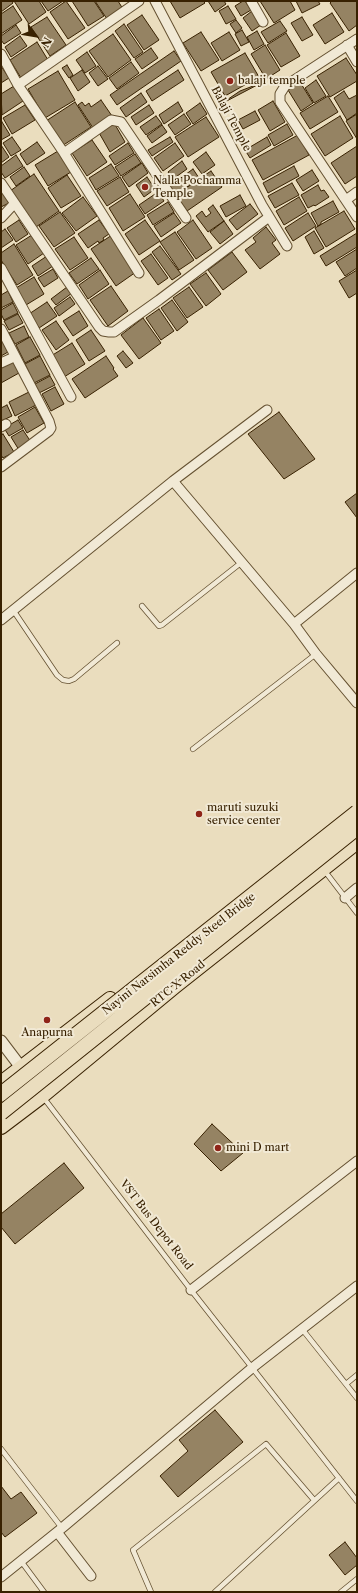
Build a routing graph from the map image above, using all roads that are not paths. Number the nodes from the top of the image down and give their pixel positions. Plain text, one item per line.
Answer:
1 (139, 1) edge
2 (156, 1) edge
3 (251, 1) edge
4 (263, 22) dead end
5 (357, 39) edge
6 (347, 45) junction
7 (1, 54) edge
8 (357, 62) edge
9 (18, 85) junction
10 (64, 153) junction
11 (1, 183) edge
12 (357, 192) edge
13 (346, 200) junction
14 (14, 204) junction
15 (269, 217) junction
16 (357, 217) edge
17 (1, 218) edge
18 (186, 218) dead end
19 (287, 246) dead end
20 (1, 268) edge
21 (139, 273) dead end
22 (1, 329) edge
23 (14, 357) junction
24 (1, 363) edge
25 (71, 397) dead end
26 (267, 410) dead end
27 (1, 466) edge
28 (173, 481) junction
29 (242, 562) junction
30 (357, 573) edge
31 (142, 606) dead end
32 (13, 610) junction
33 (1, 620) edge
34 (294, 624) junction
35 (117, 642) dead end
36 (316, 654) junction
37 (357, 703) edge
38 (193, 749) dead end
39 (357, 804) edge
40 (357, 812) edge
41 (357, 828) edge
42 (357, 842) edge
43 (323, 869) junction
44 (357, 888) edge
45 (345, 898) junction
46 (357, 913) edge
47 (1, 1041) edge
48 (22, 1068) junction
49 (1, 1083) edge
50 (1, 1094) edge
51 (42, 1096) junction
52 (1, 1113) edge
53 (1, 1127) edge
54 (357, 1161) edge
55 (357, 1286) edge
56 (191, 1290) junction
57 (302, 1329) junction
58 (252, 1368) junction
59 (357, 1375) edge
60 (346, 1384) junction
61 (357, 1398) edge
62 (1, 1449) edge
63 (339, 1478) junction
64 (314, 1500) junction
65 (357, 1501) edge
66 (60, 1530) junction
67 (21, 1560) junction
68 (91, 1576) dead end
69 (1, 1577) edge
70 (357, 1579) edge
71 (44, 1592) edge
72 (151, 1592) edge
73 (215, 1592) edge
74 (340, 1592) edge

1 - 9 street
2 - 15 street, Balaji Temple
3 - 4 street
5 - 6 street
6 - 8 street
6 - 13 street
7 - 9 street
9 - 10 street
10 - 18 street
10 - 21 street
11 - 14 street
12 - 13 street
13 - 16 street
14 - 15 street
14 - 17 street
15 - 19 street, Balaji Temple
20 - 25 street
22 - 23 street
23 - 24 street
23 - 27 street
26 - 28 street
28 - 29 street
28 - 32 street
29 - 31 lane
29 - 34 street
30 - 34 street
32 - 33 street
32 - 35 lane
34 - 36 street
36 - 37 street
36 - 38 lane
39 - 48 main road
40 - 50 main road, Nayini Narsimha Reddy Steel Bridge, bridge
41 - 52 main road, Nayini Narsimha Reddy Steel Bridge, bridge
42 - 43 main road, RTC X Road
43 - 45 lane
43 - 51 main road, RTC X Road
44 - 45 street
45 - 46 lane
47 - 48 street
48 - 49 main road
48 - 51 street
51 - 53 main road, RTC X Road
51 - 56 lane, VST Bus Depot Road
54 - 56 street
55 - 57 street
56 - 58 lane, VST Bus Depot Road
57 - 58 street
57 - 60 lane
58 - 63 lane, VST Bus Depot Road
58 - 66 street
59 - 60 lane
60 - 61 lane
62 - 66 lane
63 - 64 lane
63 - 65 lane, VST Bus Depot Road
64 - 72 lane
64 - 73 lane
66 - 67 street
66 - 68 street
67 - 69 street
67 - 71 lane
70 - 74 lane

